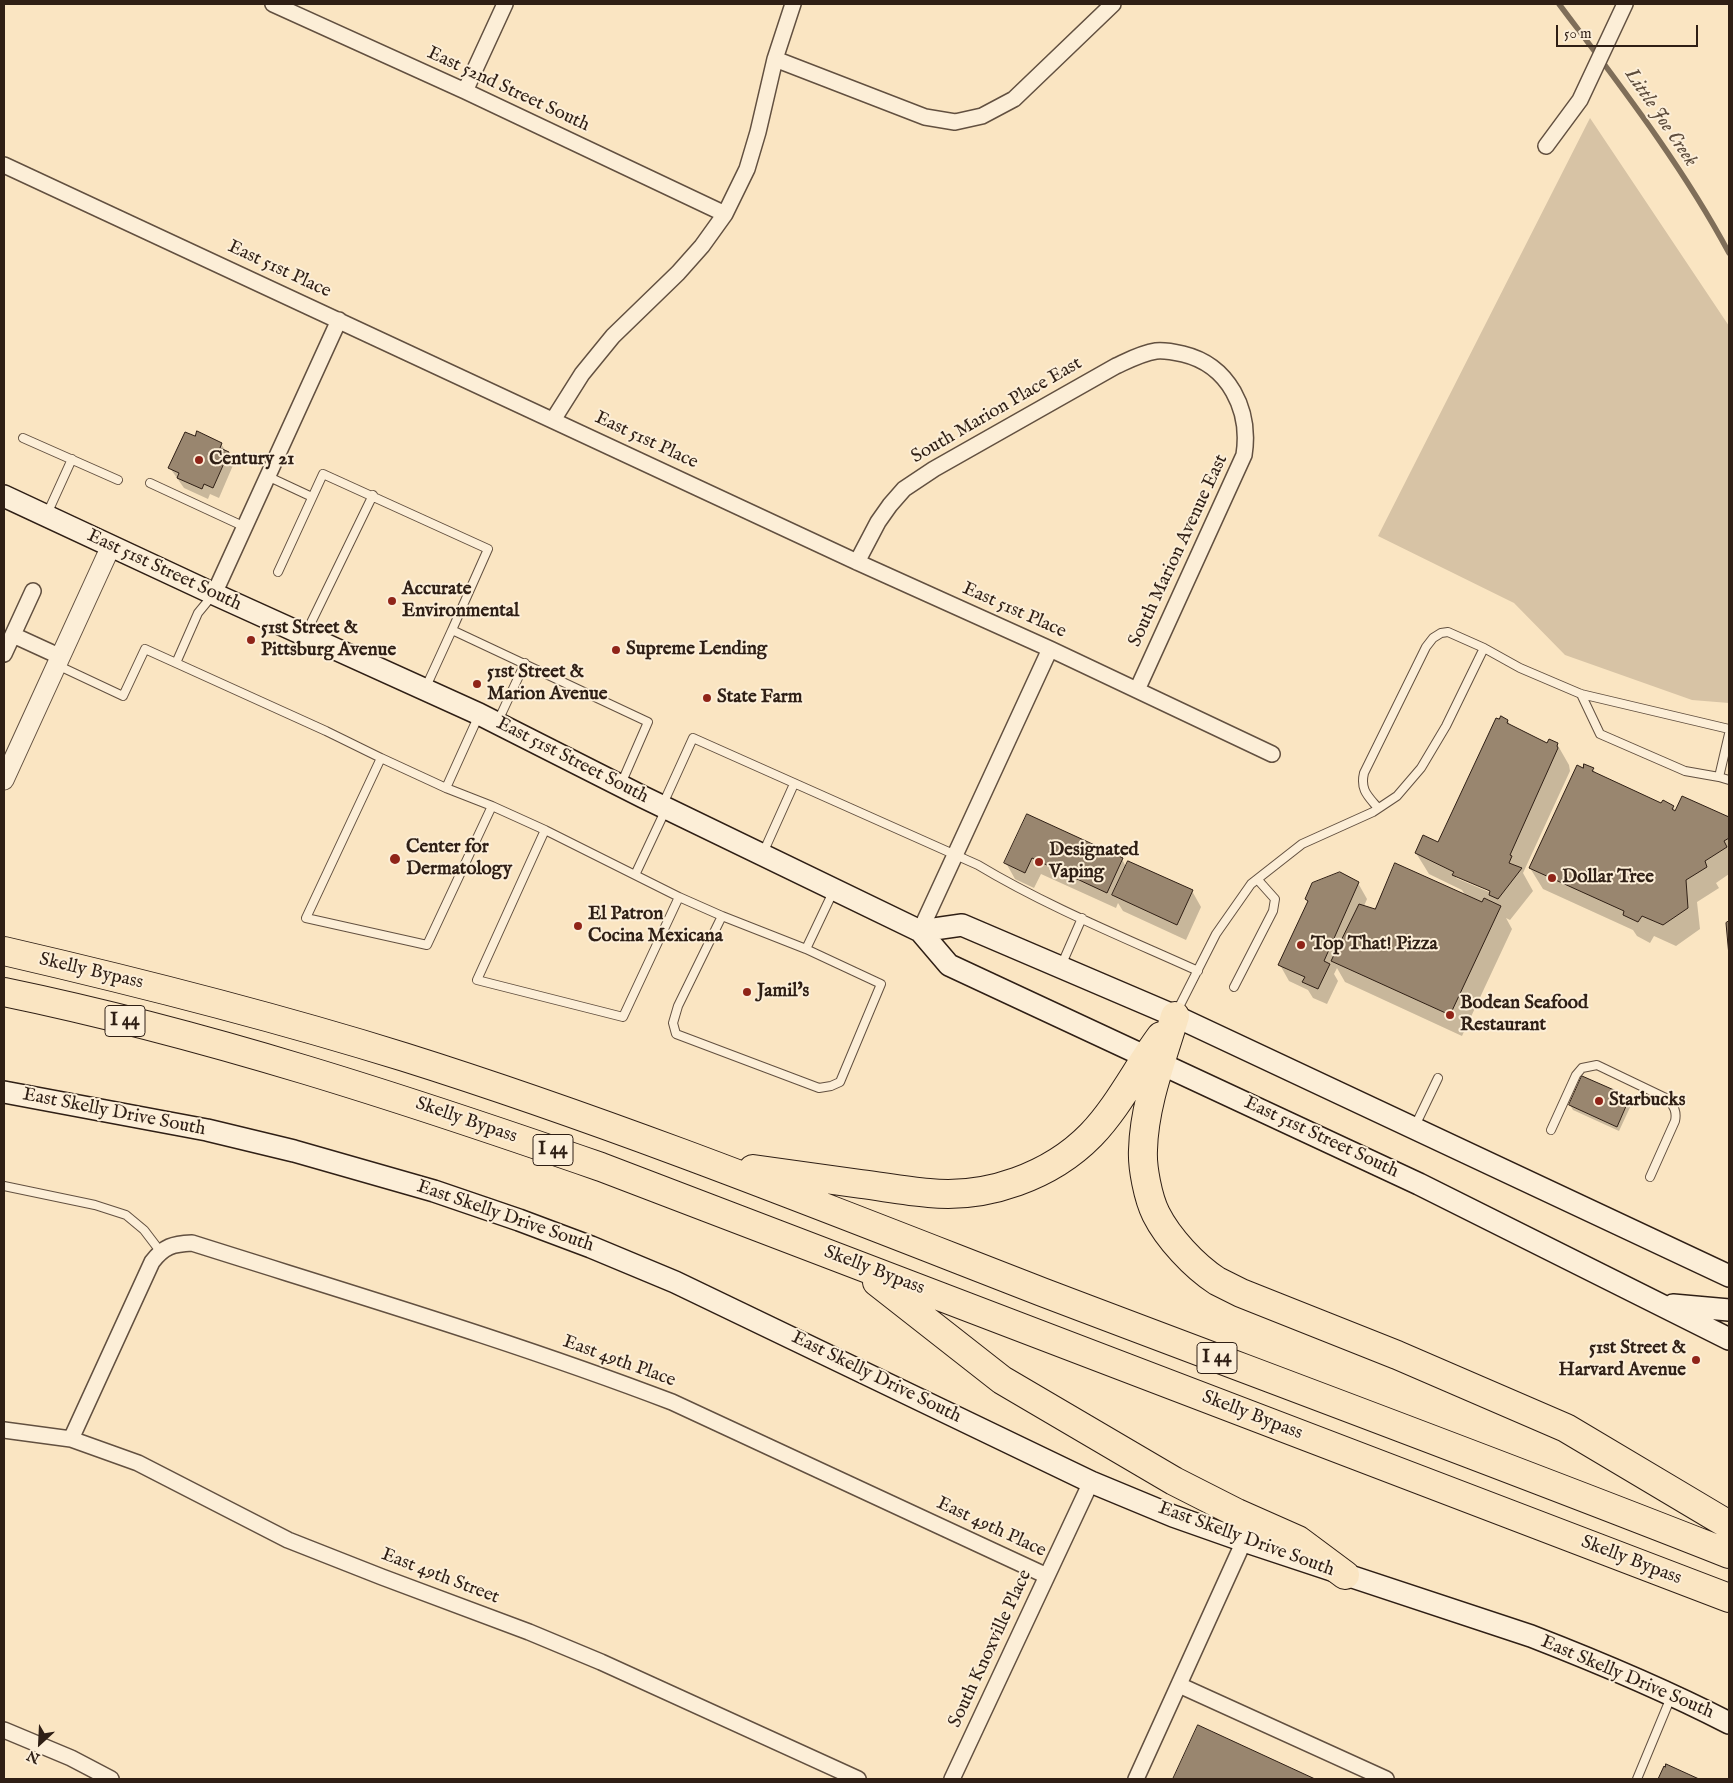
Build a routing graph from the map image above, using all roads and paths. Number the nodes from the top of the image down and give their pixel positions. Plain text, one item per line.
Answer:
1 (273, 4) edge
2 (505, 4) edge
3 (793, 4) edge
4 (1113, 4) edge
5 (1625, 4) edge
6 (776, 59) junction
7 (465, 91) junction
8 (1546, 146) dead end
9 (4, 165) edge
10 (725, 214) junction
11 (339, 320) junction
12 (1194, 357) joint
13 (553, 420) junction
14 (23, 438) dead end
15 (72, 459) junction
16 (267, 476) junction
17 (118, 480) dead end
18 (150, 483) dead end
19 (373, 495) junction
20 (4, 496) edge
21 (312, 497) junction
22 (46, 516) junction
23 (245, 526) junction
24 (111, 546) junction
25 (857, 562) junction
26 (278, 572) dead end
27 (34, 591) dead end
28 (214, 594) junction
29 (452, 630) junction
30 (305, 634) junction
31 (13, 635) junction
32 (1484, 648) junction
33 (1050, 649) junction
34 (4, 654) edge
35 (59, 661) junction
36 (176, 663) junction
37 (525, 663) junction
38 (425, 689) junction
39 (1137, 690) junction
40 (1581, 694) junction
41 (488, 718) junction
42 (1729, 730) edge
43 (1729, 734) edge
44 (1272, 754) dead end
45 (381, 758) junction
46 (1718, 777) junction
47 (4, 780) edge
48 (1729, 780) edge
49 (794, 784) junction
50 (620, 786) junction
51 (446, 788) junction
52 (492, 806) junction
53 (664, 807) junction
54 (1378, 808) junction
55 (545, 830) junction
56 (762, 855) junction
57 (954, 856) junction
58 (635, 875) junction
59 (1258, 880) junction
60 (834, 889) junction
61 (679, 897) junction
62 (722, 916) junction
63 (1082, 918) junction
64 (920, 931) junction
65 (806, 949) junction
66 (4, 952) edge
67 (1060, 967) junction
68 (1198, 971) junction
69 (1234, 987) dead end
70 (4, 992) edge
71 (1175, 1016) junction
72 (1153, 1060) junction
73 (1438, 1078) dead end
74 (4, 1092) edge
75 (1414, 1128) junction
76 (1551, 1130) dead end
77 (706, 1162) junction
78 (1650, 1177) dead end
79 (4, 1186) edge
80 (160, 1251) junction
81 (854, 1264) junction
82 (1729, 1276) edge
83 (1660, 1304) junction
84 (1729, 1310) edge
85 (1729, 1339) edge
86 (4, 1430) edge
87 (71, 1439) junction
88 (1091, 1482) junction
89 (1729, 1525) edge
90 (1244, 1541) junction
91 (1729, 1554) edge
92 (1345, 1575) junction
93 (1047, 1576) junction
94 (1729, 1598) edge
95 (1179, 1685) junction
96 (1672, 1695) junction
97 (1729, 1723) edge
98 (4, 1730) edge
99 (112, 1779) edge
100 (858, 1779) edge
101 (952, 1779) edge
102 (1136, 1779) edge
103 (1386, 1779) edge
104 (1637, 1779) edge

1 - 7 street, East 52nd Street South
2 - 7 street
3 - 6 street
4 - 6 street
5 - 8 street
6 - 10 street
7 - 10 street, East 52nd Street South
9 - 11 street, East 51st Place
10 - 13 street
11 - 13 street, East 51st Place
11 - 16 street
12 - 25 street, South Marion Place East
12 - 39 street, South Marion Avenue East
13 - 25 street, East 51st Place
14 - 15 lane
15 - 17 lane
15 - 22 lane
16 - 21 lane
16 - 23 street
18 - 23 lane
19 - 21 lane
19 - 29 lane
19 - 30 lane
20 - 22 main road, East 51st Street South
21 - 26 lane
22 - 24 main road, East 51st Street South
23 - 28 street
24 - 28 main road, East 51st Street South
24 - 35 street
25 - 33 street, East 51st Place
27 - 31 street
28 - 30 main road, East 51st Street South
28 - 36 lane
29 - 37 lane
29 - 38 lane
30 - 38 main road, East 51st Street South
31 - 34 street
31 - 35 street
32 - 40 lane
32 - 54 lane
32 - 54 lane
33 - 39 street, East 51st Place
33 - 57 street
35 - 36 lane
35 - 47 street
36 - 45 lane
37 - 41 lane
37 - 50 lane
38 - 41 main road, East 51st Street South
39 - 44 street, East 51st Place
40 - 42 lane
40 - 46 lane
41 - 50 main road, East 51st Street South
41 - 51 lane
43 - 46 lane
45 - 51 lane
45 - 52 lane
46 - 48 lane
49 - 53 lane
49 - 56 lane
49 - 57 lane
50 - 53 main road, East 51st Street South
51 - 52 lane
52 - 55 lane
53 - 56 main road, East 51st Street South
53 - 58 lane
54 - 59 lane
55 - 58 lane
55 - 61 lane
56 - 60 main road, East 51st Street South
57 - 63 lane
57 - 64 street
58 - 61 lane
59 - 68 lane
59 - 69 lane
60 - 64 main road, East 51st Street South
60 - 65 lane
61 - 62 lane
62 - 65 lane
62 - 65 lane
63 - 67 lane
63 - 68 lane
64 - 67 main road
64 - 72 main road, East 51st Street South
66 - 77 highway, Skelly Bypass / I 44
67 - 71 main road
68 - 71 lane
70 - 81 highway, Skelly Bypass / I 44
71 - 72 highway
71 - 75 main road
72 - 77 highway
72 - 83 main road, East 51st Street South
72 - 89 highway
73 - 75 lane
74 - 88 main road, East Skelly Drive South
75 - 82 main road
76 - 78 lane
77 - 91 highway, Skelly Bypass / I 44
79 - 80 lane
80 - 87 street
80 - 93 street, East 49th Place
81 - 92 highway
81 - 94 highway, Skelly Bypass / I 44
83 - 84 main road
83 - 85 main road, East 51st Street South
86 - 87 street, East 49th Street
87 - 100 street, East 49th Street
88 - 90 main road, East Skelly Drive South
88 - 93 street, South Knoxville Place
90 - 92 main road, East Skelly Drive South
90 - 95 street
92 - 96 main road, East Skelly Drive South
93 - 101 street, South Knoxville Place
95 - 102 street
95 - 103 street
96 - 97 main road, East Skelly Drive South
96 - 104 lane
98 - 99 street

